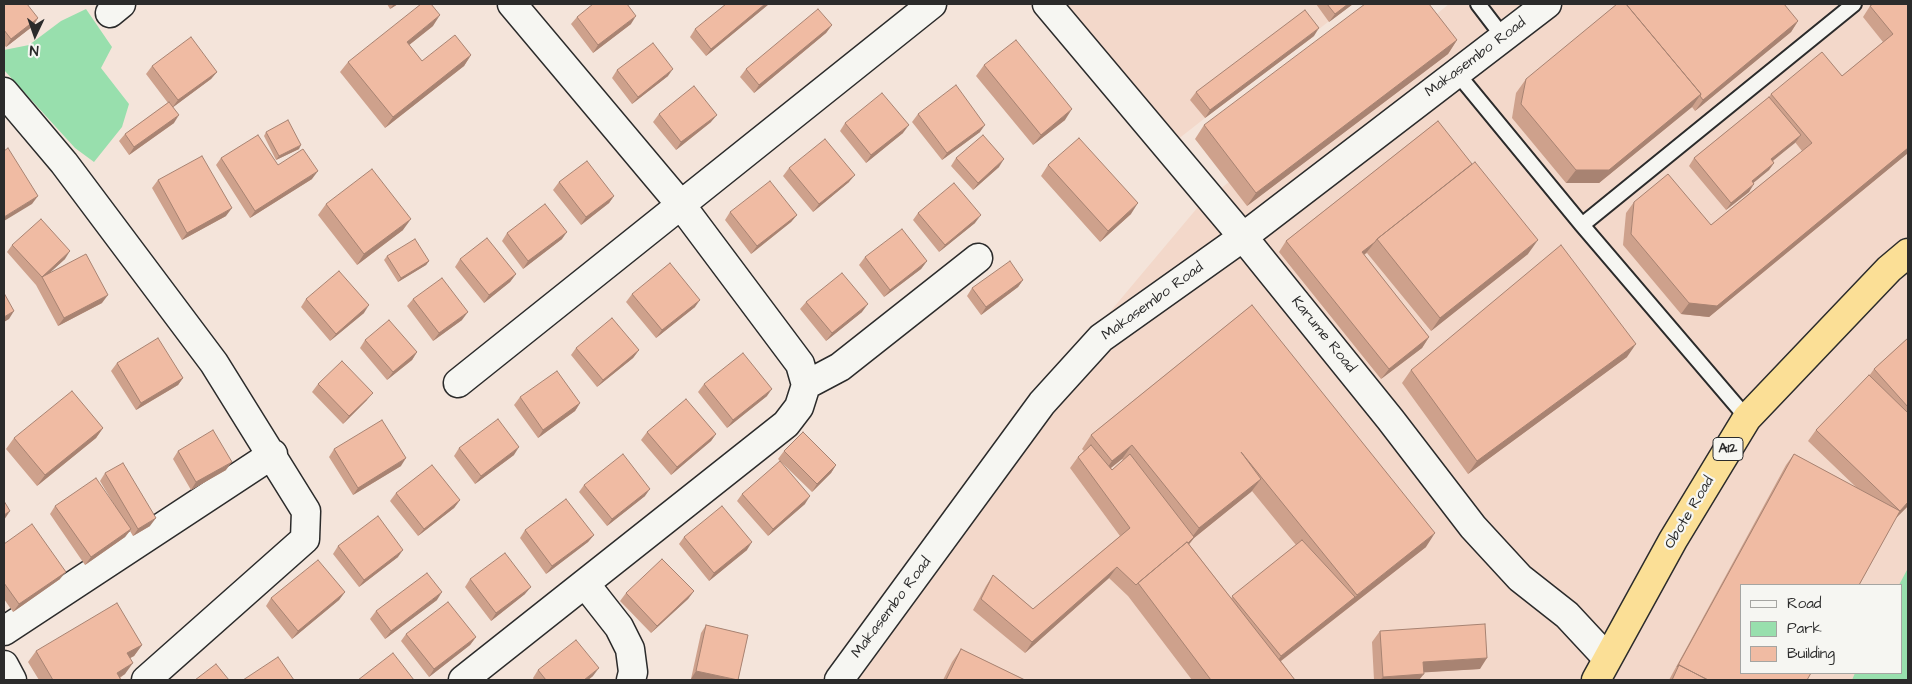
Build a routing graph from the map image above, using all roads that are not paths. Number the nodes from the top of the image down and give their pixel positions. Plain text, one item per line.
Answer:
1 (512, 4) edge
2 (932, 4) edge
3 (1046, 4) edge
4 (1478, 4) edge
5 (1547, 4) edge
6 (1854, 4) edge
7 (1504, 38) junction
8 (1456, 72) junction
9 (4, 92) edge
10 (681, 205) junction
11 (1582, 225) junction
12 (1243, 237) junction
13 (1908, 253) edge
14 (978, 258) dead end
15 (458, 383) dead end
16 (806, 385) junction
17 (1747, 418) junction
18 (273, 454) junction
19 (586, 585) junction
20 (4, 631) edge
21 (4, 665) edge
22 (1601, 669) edge
23 (12, 680) edge
24 (146, 680) edge
25 (463, 680) edge
26 (632, 680) edge
27 (839, 680) edge

1 - 10 street
2 - 10 street
3 - 12 street, Karume Road
4 - 7 lane
5 - 7 street, Makasembo Road
6 - 11 lane
7 - 8 street, Makasembo Road
8 - 11 lane
8 - 12 street, Makasembo Road
9 - 18 street
10 - 15 street
10 - 16 street
11 - 17 lane
12 - 22 street, Karume Road
12 - 27 street, Makasembo Road
13 - 17 highway, Obote Road / A12
14 - 16 street
16 - 19 street
17 - 22 highway, Obote Road / A12
18 - 20 street
18 - 24 street
19 - 25 street
19 - 26 street
21 - 23 street

